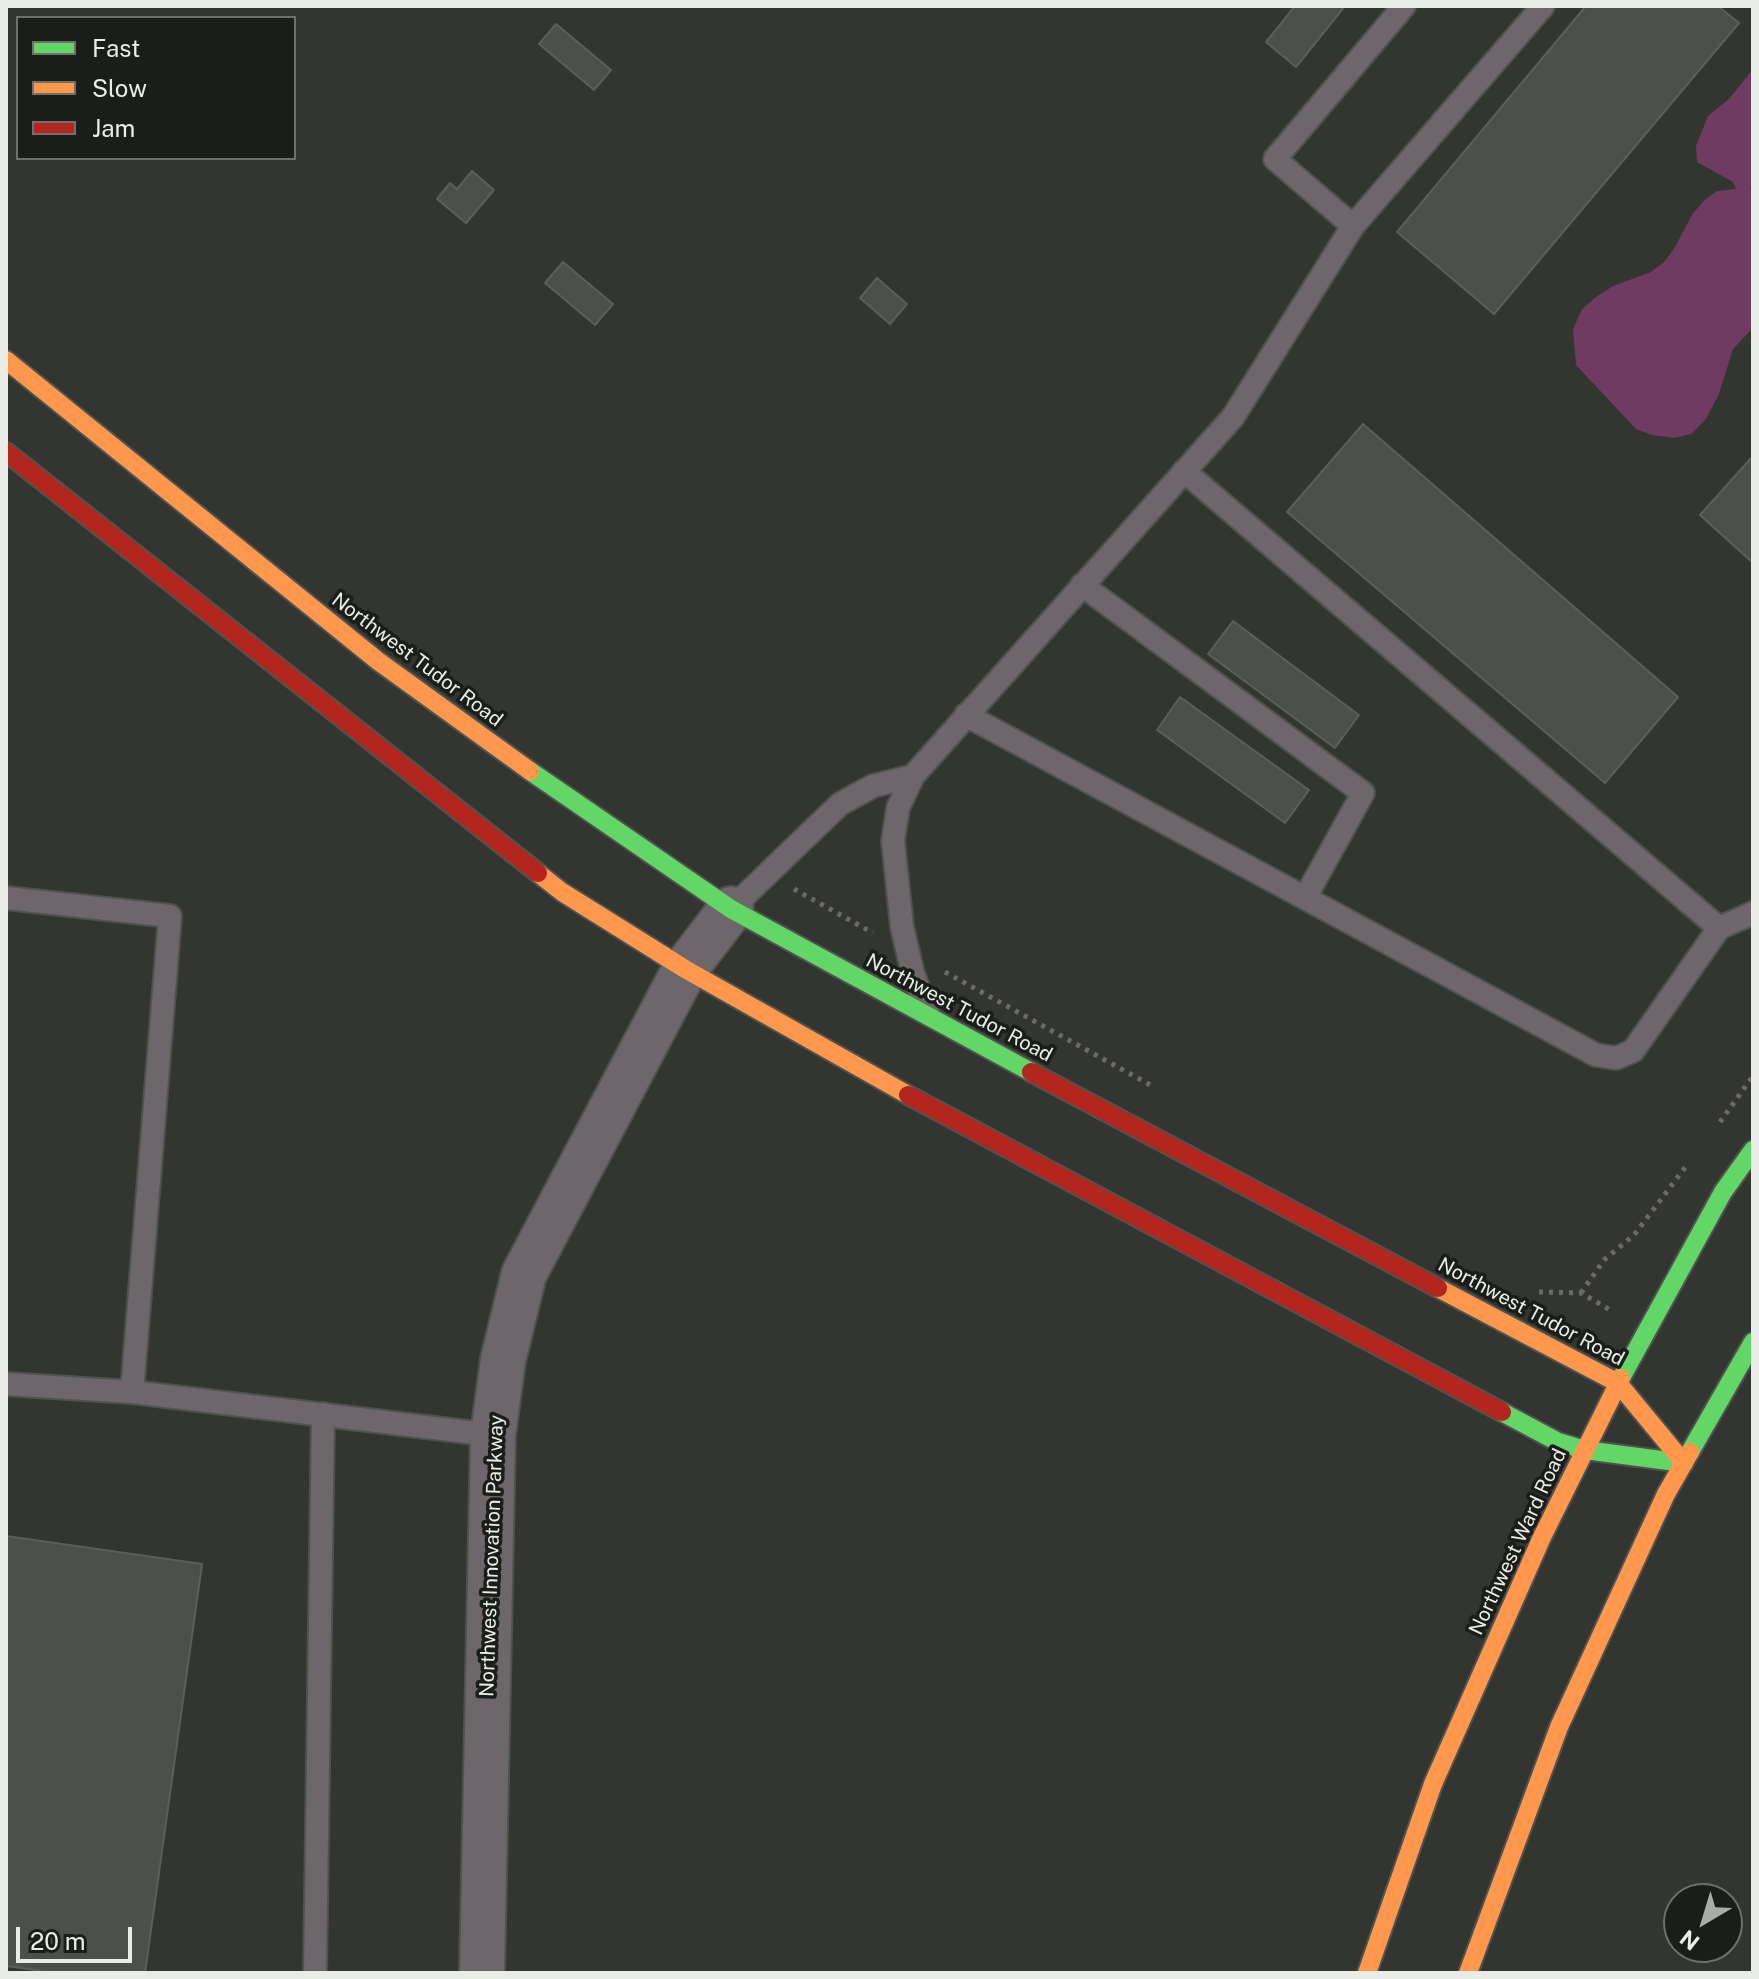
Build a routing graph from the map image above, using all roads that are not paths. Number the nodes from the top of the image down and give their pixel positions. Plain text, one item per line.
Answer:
1 (1404, 6) edge
2 (1543, 6) edge
3 (1353, 226) junction
4 (6, 360) edge
5 (6, 452) edge
6 (1184, 471) junction
7 (1082, 585) junction
8 (966, 715) junction
9 (913, 776) junction
10 (6, 898) edge
11 (1305, 898) junction
12 (731, 909) junction
13 (1753, 913) edge
14 (1719, 928) junction
15 (685, 969) junction
16 (930, 1017) junction
17 (1753, 1150) edge
18 (1753, 1342) edge
19 (1618, 1383) junction
20 (6, 1384) edge
21 (132, 1392) junction
22 (323, 1414) junction
23 (493, 1435) junction
24 (1585, 1450) junction
25 (1684, 1463) junction
26 (315, 1973) edge
27 (482, 1973) edge
28 (1367, 1973) edge
29 (1468, 1973) edge

1 - 3 lane
2 - 3 lane
3 - 6 lane
4 - 12 street, Northwest Tudor Road
5 - 15 street
6 - 7 lane
6 - 14 lane
7 - 8 lane
7 - 11 lane
8 - 9 lane
8 - 11 lane
9 - 12 lane
9 - 16 lane
10 - 21 lane
11 - 14 lane
12 - 15 street, Northwest Innovation Parkway
12 - 16 street, Northwest Tudor Road
13 - 14 lane
15 - 23 street, Northwest Innovation Parkway
15 - 24 street
16 - 19 street, Northwest Tudor Road
17 - 19 street, Northwest Ward Road
18 - 25 street
19 - 24 street, Northwest Ward Road
19 - 25 street, Northwest Tudor Road
20 - 21 lane
21 - 22 lane
22 - 23 lane
22 - 26 lane
23 - 27 street, Northwest Innovation Parkway
24 - 25 street
24 - 28 street, Northwest Ward Road
25 - 29 street

